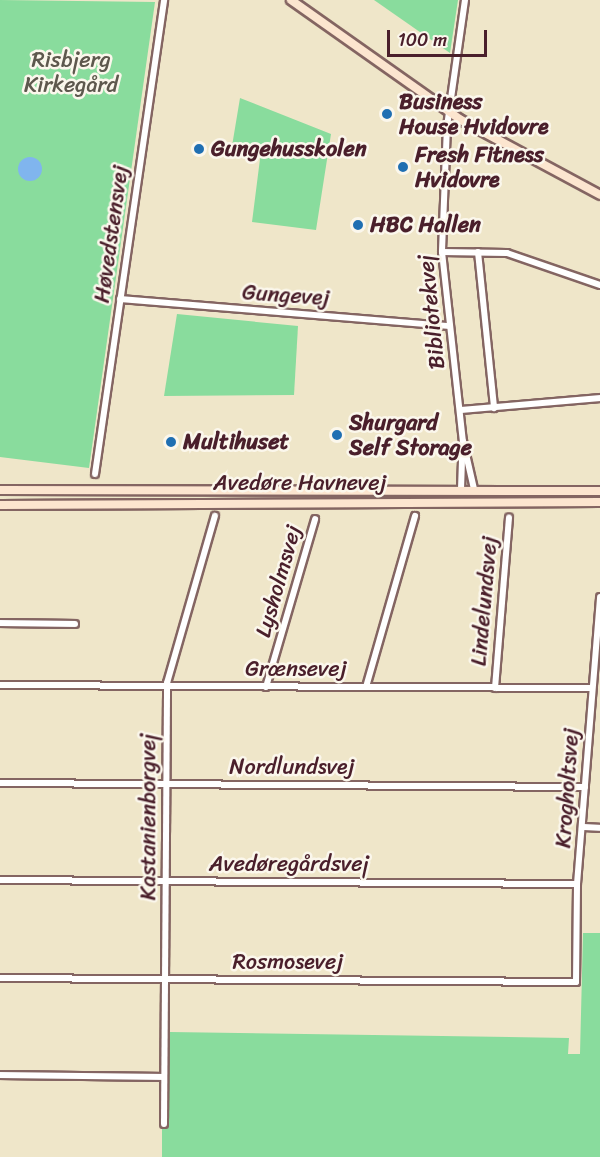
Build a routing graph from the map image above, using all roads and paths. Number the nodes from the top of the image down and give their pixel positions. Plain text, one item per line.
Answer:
1 (164, 0) edge
2 (291, 0) edge
3 (465, 0) edge
4 (449, 112) junction
5 (600, 195) edge
6 (442, 252) junction
7 (478, 252) junction
8 (600, 285) edge
9 (120, 299) junction
10 (450, 326) junction
11 (600, 398) edge
12 (494, 408) junction
13 (460, 410) junction
14 (463, 441) junction
15 (95, 474) dead end
16 (461, 489) junction
17 (474, 489) junction
18 (0, 490) edge
19 (600, 491) edge
20 (600, 502) edge
21 (0, 505) edge
22 (214, 516) dead end
23 (415, 516) dead end
24 (509, 518) dead end
25 (315, 519) dead end
26 (600, 597) edge
27 (0, 623) edge
28 (75, 624) dead end
29 (598, 644) edge
30 (0, 685) edge
31 (167, 686) junction
32 (266, 687) junction
33 (366, 687) junction
34 (495, 688) junction
35 (592, 688) junction
36 (0, 783) edge
37 (166, 784) junction
38 (585, 787) junction
39 (582, 827) junction
40 (600, 828) edge
41 (0, 880) edge
42 (166, 881) junction
43 (578, 884) junction
44 (0, 978) edge
45 (165, 979) junction
46 (576, 982) joint
47 (0, 1076) edge
48 (164, 1077) junction
49 (164, 1124) dead end

1 - 9 street, Høvedstensvej
2 - 4 street
3 - 4 street, Bibliotekvej
4 - 5 street
4 - 6 street, Bibliotekvej
6 - 7 street
6 - 10 street, Bibliotekvej
7 - 8 street
7 - 12 street
9 - 10 street, Gungevej
9 - 15 street, Høvedstensvej
10 - 13 street, Bibliotekvej
11 - 12 street
12 - 13 street
13 - 14 street, Bibliotekvej
14 - 16 street, Bibliotekvej
14 - 17 street, Bibliotekvej
16 - 17 street, Avedøre Havnevej
16 - 18 street, Avedøre Havnevej
17 - 19 street, Avedøre Havnevej
20 - 21 street, Avedøre Havnevej
22 - 31 street, Kastanienborgvej
23 - 33 street
24 - 34 street, Lindelundsvej
25 - 32 street, Lysholmsvej
26 - 29 street, Krogholtsvej
27 - 28 street
29 - 35 street, Krogholtsvej
30 - 31 street, Grænsevej
31 - 32 street, Grænsevej
31 - 37 street, Kastanienborgvej
32 - 33 street, Grænsevej
33 - 34 street, Grænsevej
34 - 35 street, Grænsevej
35 - 38 street, Krogholtsvej
36 - 37 street, Nordlundsvej
37 - 38 street, Nordlundsvej
37 - 42 street, Kastanienborgvej
38 - 39 street, Krogholtsvej
39 - 40 street
39 - 43 street, Krogholtsvej
41 - 42 street, Avedøregårdsvej
42 - 43 street, Avedøregårdsvej
42 - 45 street, Kastanienborgvej
43 - 46 street, Krogholtsvej
44 - 45 street, Rosmosevej
45 - 46 street, Rosmosevej
45 - 48 street, Kastanienborgvej
47 - 48 street
48 - 49 street, Kastanienborgvej

